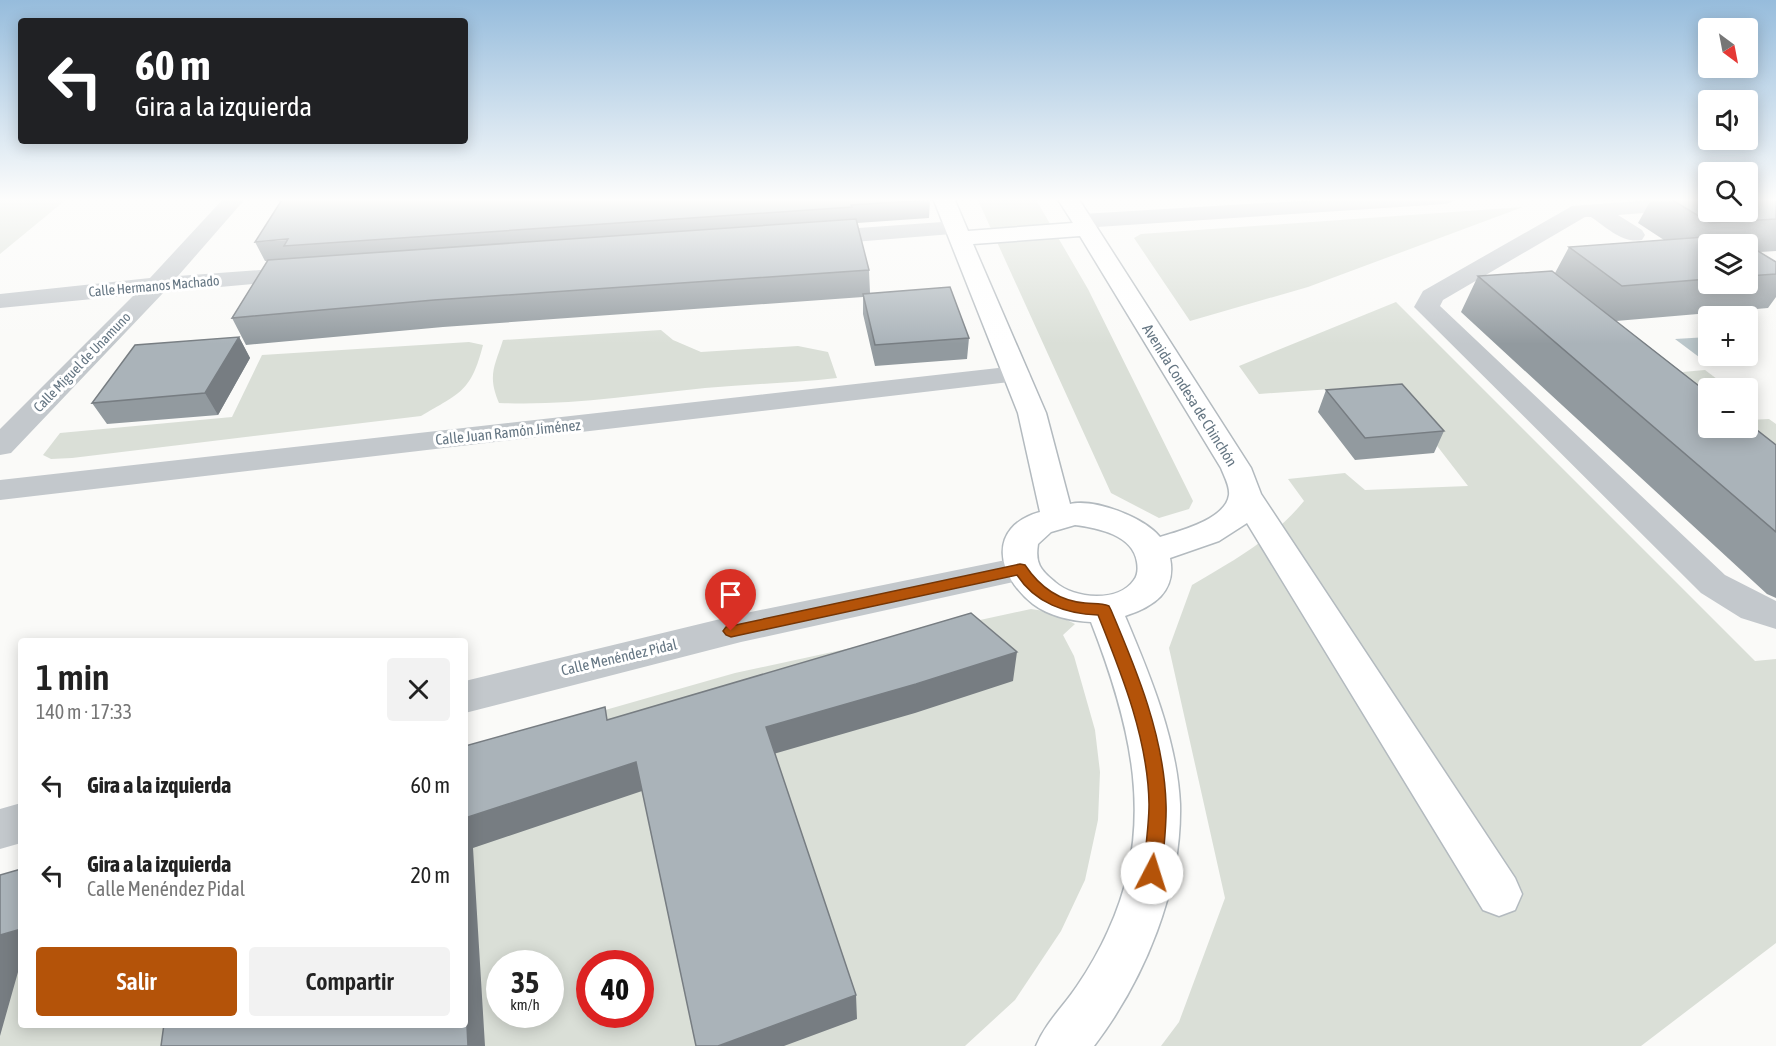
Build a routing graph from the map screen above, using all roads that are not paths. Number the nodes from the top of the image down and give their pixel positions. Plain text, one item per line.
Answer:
1 (191, 247) edge
2 (963, 247) edge
3 (1099, 247) edge
4 (1532, 247) edge
5 (328, 273) edge
6 (157, 285) junction
7 (0, 301) edge
8 (1016, 374) junction
9 (0, 446) edge
10 (0, 490) edge
11 (1245, 494) junction
12 (1057, 516) junction
13 (1151, 552) junction
14 (1020, 569) junction
15 (1104, 610) junction
16 (1776, 615) edge
17 (468, 696) edge
18 (18, 824) edge
19 (0, 829) edge
20 (1499, 894) dead end
21 (1062, 1046) edge

1 - 6 street, Calle Miguel de Unamuno
2 - 8 street
3 - 11 street, Avenida Condesa de Chinchón
4 - 16 street
5 - 6 street, Calle Hermanos Machado
6 - 7 street, Calle Hermanos Machado
6 - 9 street, Calle Miguel de Unamuno
8 - 10 street, Calle Juan Ramón Jiménez
8 - 12 street
11 - 13 street
11 - 20 street, Avenida Condesa de Chinchón
12 - 13 street
12 - 14 street
13 - 15 street
14 - 15 street
14 - 17 street, Calle Menéndez Pidal
15 - 21 street
18 - 19 street

